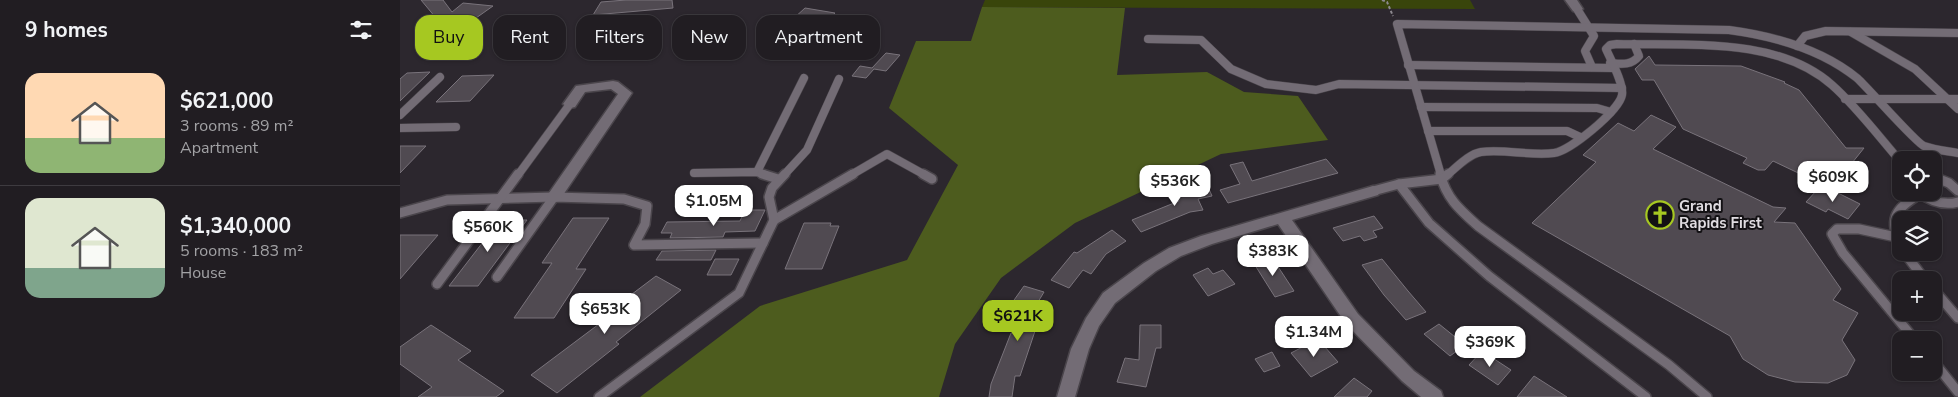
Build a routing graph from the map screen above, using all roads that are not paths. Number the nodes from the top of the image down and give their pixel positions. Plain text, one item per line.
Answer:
1 (1574, 4) edge
2 (1589, 28) junction
3 (1849, 31) junction
4 (1958, 33) edge
5 (1148, 40) dead end
6 (1634, 44) junction
7 (1797, 46) junction
8 (1408, 64) junction
9 (1612, 65) junction
10 (1592, 67) junction
11 (440, 77) dead end
12 (804, 78) dead end
13 (839, 79) dead end
14 (1415, 85) junction
15 (1622, 88) junction
16 (1845, 98) junction
17 (1878, 98) junction
18 (1948, 99) junction
19 (1958, 99) edge
20 (570, 104) joint
21 (1421, 107) junction
22 (1958, 109) edge
23 (1611, 112) junction
24 (400, 114) edge
25 (456, 127) dead end
26 (400, 128) edge
27 (1428, 131) junction
28 (1580, 137) junction
29 (1892, 152) edge
30 (1958, 153) edge
31 (758, 172) junction
32 (694, 173) dead end
33 (932, 179) dead end
34 (1442, 179) junction
35 (778, 180) junction
36 (1942, 181) edge
37 (1399, 184) junction
38 (1957, 189) edge
39 (1374, 190) joint
40 (554, 197) junction
41 (500, 198) junction
42 (1907, 201) edge
43 (1933, 201) edge
44 (1954, 203) edge
45 (1896, 211) edge
46 (1958, 211) edge
47 (400, 213) edge
48 (1282, 218) junction
49 (774, 220) junction
50 (1892, 236) edge
51 (763, 243) junction
52 (497, 277) dead end
53 (438, 284) dead end
54 (1942, 299) edge
55 (1958, 318) edge
56 (1908, 331) edge
57 (1942, 372) edge
58 (1958, 392) edge
59 (600, 397) edge
60 (1066, 397) edge
61 (1434, 397) edge
62 (1646, 397) edge
63 (1708, 397) edge

1 - 2 lane
2 - 7 lane
2 - 8 lane
2 - 10 lane
3 - 4 lane
3 - 7 lane
3 - 18 lane
5 - 14 lane
6 - 9 lane
6 - 9 lane
6 - 16 lane
7 - 17 lane
8 - 10 lane
8 - 14 lane
9 - 10 lane
9 - 15 lane
11 - 24 lane
12 - 31 lane
13 - 35 lane
14 - 15 lane
14 - 21 lane
15 - 23 lane
16 - 17 lane
16 - 29 lane
17 - 18 lane
17 - 30 lane
18 - 19 lane
18 - 22 lane
20 - 40 street
20 - 41 lane
21 - 23 lane
21 - 27 lane
23 - 28 lane
25 - 26 lane
27 - 28 lane
27 - 34 lane
28 - 34 lane
31 - 32 lane
31 - 35 lane
33 - 49 lane
34 - 37 lane
34 - 63 lane
35 - 49 lane
36 - 38 lane
37 - 39 lane
37 - 62 lane
39 - 48 street
40 - 41 lane
40 - 51 lane
40 - 52 lane
41 - 47 lane
41 - 53 lane
42 - 45 lane
43 - 44 lane
44 - 46 lane
48 - 60 street
48 - 61 street
49 - 51 lane
50 - 56 lane
51 - 59 lane
54 - 55 lane
57 - 58 lane

